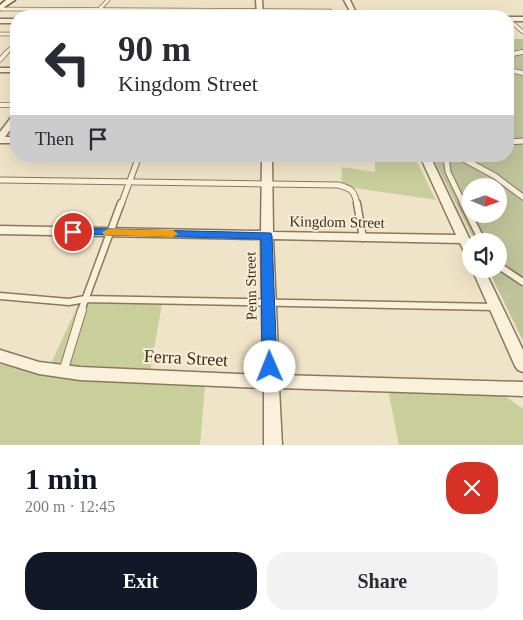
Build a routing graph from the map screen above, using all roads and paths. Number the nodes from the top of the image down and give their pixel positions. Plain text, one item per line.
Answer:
1 (11, 0) edge
2 (108, 0) edge
3 (0, 9) edge
4 (98, 10) joint
5 (10, 49) edge
6 (0, 60) edge
7 (10, 125) edge
8 (0, 139) edge
9 (136, 162) edge
10 (267, 162) edge
11 (428, 162) edge
12 (446, 162) edge
13 (469, 162) edge
14 (0, 180) edge
15 (128, 182) junction
16 (266, 184) junction
17 (523, 197) edge
18 (0, 230) edge
19 (110, 232) junction
20 (478, 233) edge
21 (462, 235) edge
22 (266, 236) junction
23 (363, 238) junction
24 (462, 239) edge
25 (507, 273) edge
26 (482, 278) edge
27 (523, 282) edge
28 (0, 296) edge
29 (85, 299) junction
30 (268, 302) junction
31 (496, 307) junction
32 (0, 356) edge
33 (523, 366) edge
34 (63, 372) junction
35 (270, 383) junction
36 (523, 388) edge
37 (273, 445) edge

1 - 3 street
2 - 4 lane
3 - 4 lane
5 - 6 lane
7 - 8 street
9 - 15 lane
10 - 16 street, Penn Street
11 - 21 street
12 - 20 lane
13 - 17 lane
14 - 15 lane
15 - 16 lane
15 - 19 lane
16 - 22 street, Penn Street
16 - 23 lane
18 - 19 street, Kingdom Street
19 - 22 street, Kingdom Street
19 - 29 lane
22 - 23 street, Kingdom Street
22 - 30 street, Penn Street
23 - 24 street, Kingdom Street
25 - 27 lane
26 - 31 street
28 - 29 lane
29 - 30 lane
29 - 34 lane
30 - 31 lane
30 - 35 street, Penn Street
31 - 33 street
32 - 34 street, Ferra Street
34 - 35 street, Ferra Street
35 - 36 street, Ferra Street
35 - 37 street, Penn Street

